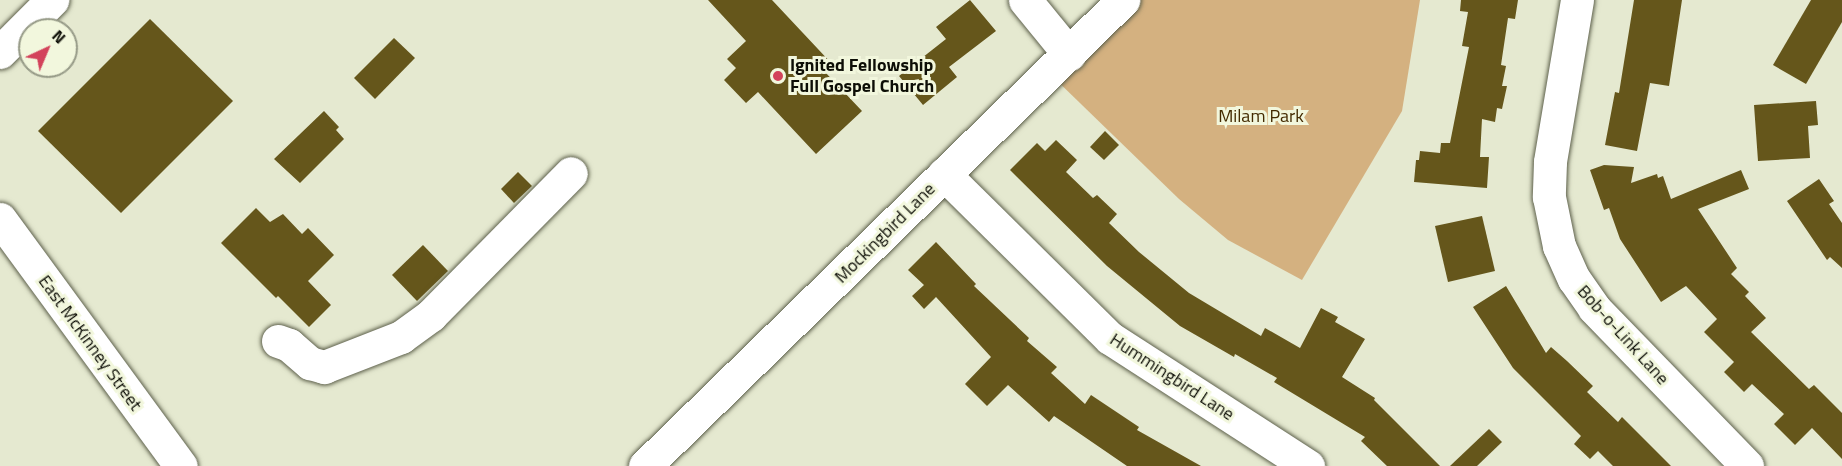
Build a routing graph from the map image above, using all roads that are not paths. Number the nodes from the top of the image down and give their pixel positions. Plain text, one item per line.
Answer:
1 (52, 0) edge
2 (1025, 0) edge
3 (1124, 0) edge
4 (1577, 0) edge
5 (0, 52) edge
6 (1069, 54) junction
7 (571, 173) dead end
8 (944, 174) junction
9 (0, 219) edge
10 (278, 341) dead end
11 (181, 466) edge
12 (645, 466) edge
13 (1308, 466) edge
14 (1747, 466) edge

1 - 5 street
2 - 6 street
3 - 6 street, Mockingbird Lane
4 - 14 street, Bob-o-Link Lane
6 - 8 street, Mockingbird Lane
7 - 10 street
8 - 12 street, Mockingbird Lane
8 - 13 street, Hummingbird Lane
9 - 11 street, East McKinney Street

